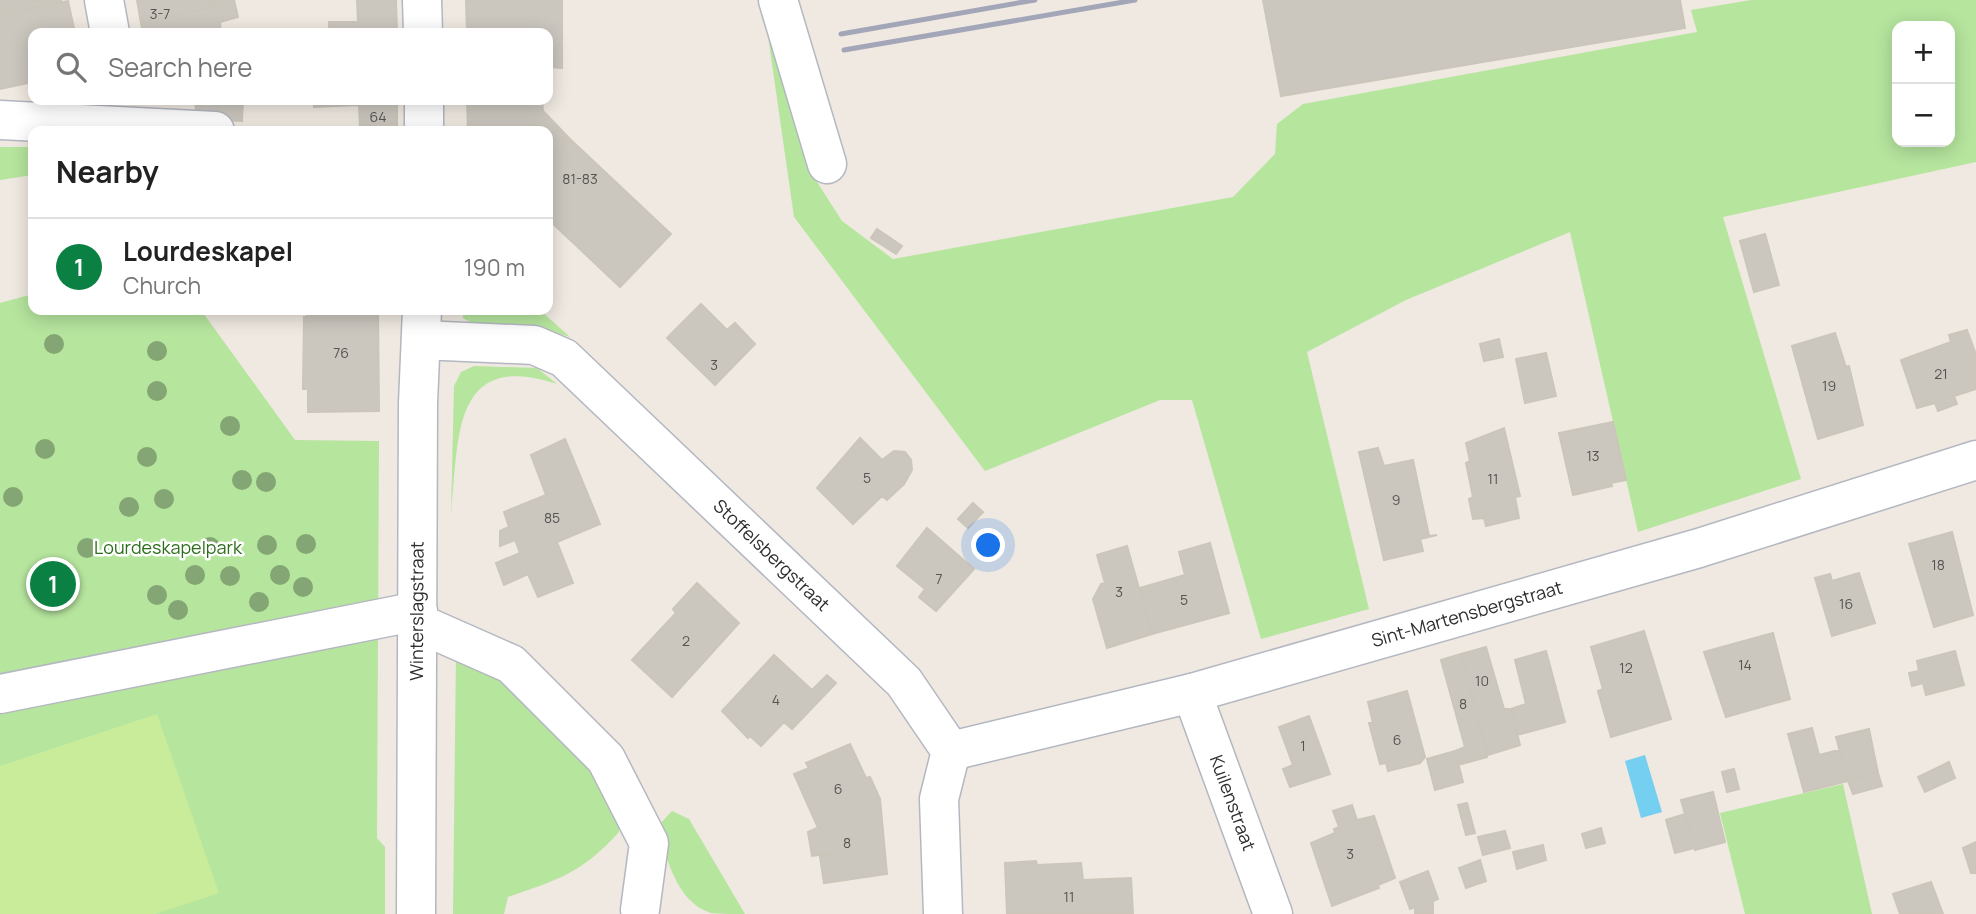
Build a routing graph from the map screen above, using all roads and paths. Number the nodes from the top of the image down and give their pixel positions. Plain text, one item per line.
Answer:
1 (104, 0) edge
2 (422, 0) edge
3 (782, 5) edge
4 (109, 28) edge
5 (423, 28) edge
6 (424, 105) edge
7 (126, 119) edge
8 (0, 120) edge
9 (178, 126) edge
10 (424, 126) edge
11 (827, 164) dead end
12 (422, 325) edge
13 (1976, 460) edge
14 (418, 617) junction
15 (1192, 693) junction
16 (0, 694) edge
17 (951, 751) junction
18 (640, 910) dead end
19 (416, 914) edge
20 (943, 914) edge
21 (1273, 914) edge

1 - 4 street
2 - 5 street
3 - 11 street
6 - 10 street
7 - 8 street
7 - 9 street
12 - 14 street, Winterslagstraat
12 - 17 street, Stoffelsbergstraat
13 - 15 street, Sint-Martensbergstraat
14 - 16 street
14 - 18 street
14 - 19 street, Winterslagstraat
15 - 17 street, Sint-Martensbergstraat
15 - 21 street, Kuilenstraat
17 - 20 street

